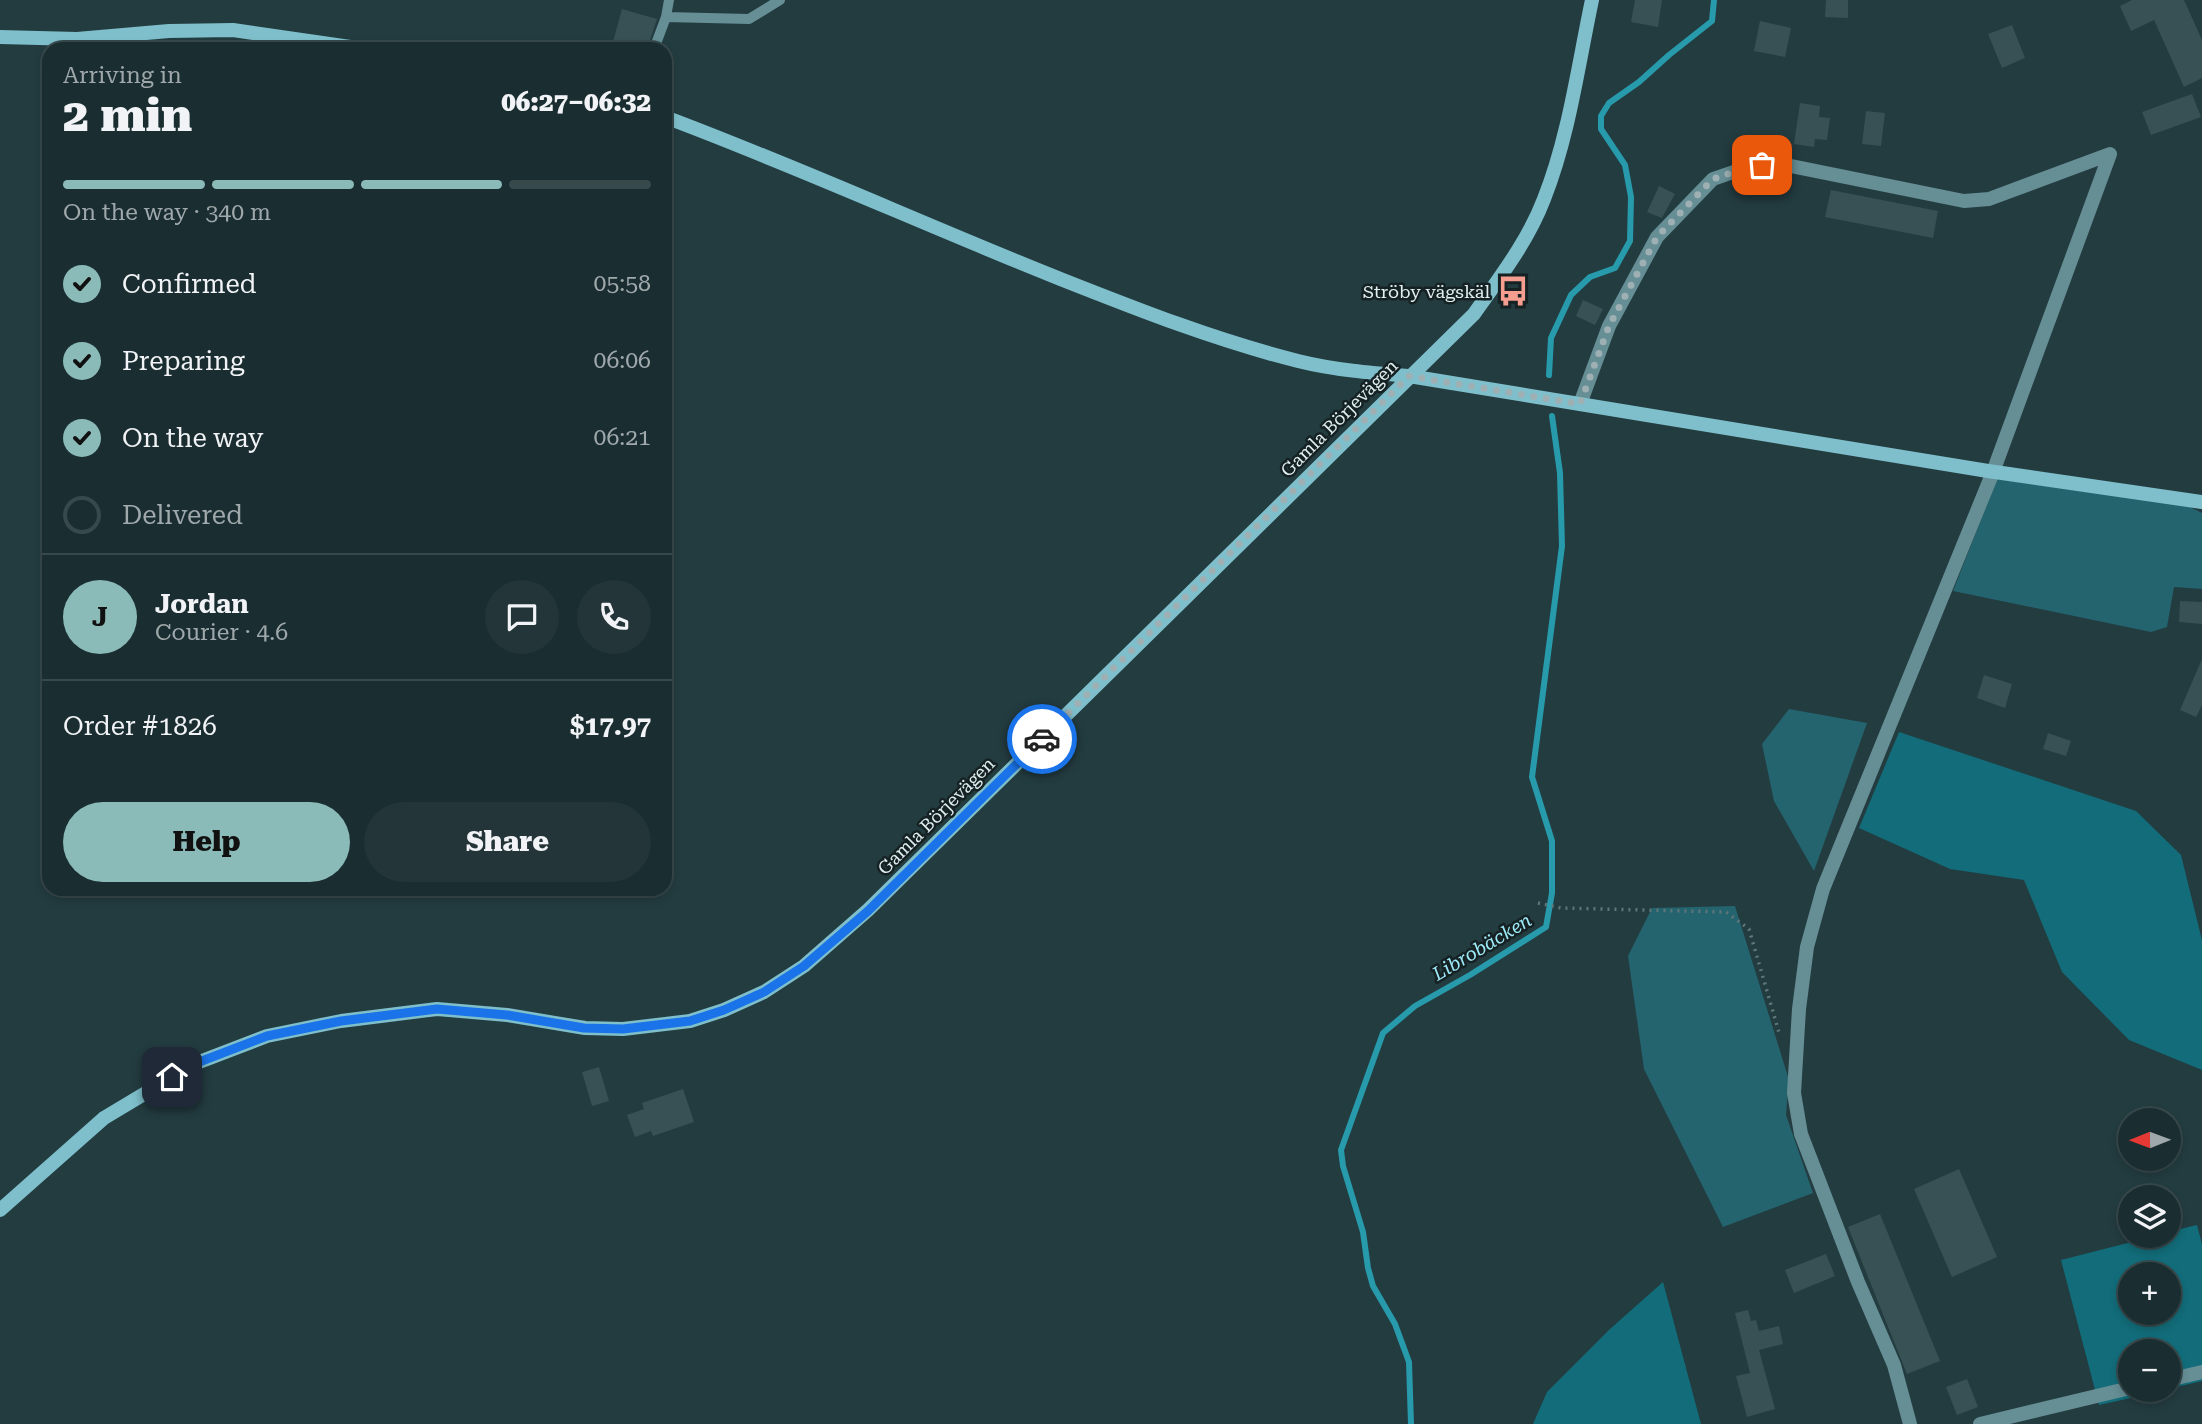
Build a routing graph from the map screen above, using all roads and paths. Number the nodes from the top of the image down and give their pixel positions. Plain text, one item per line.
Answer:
1 (669, 0) edge
2 (780, 0) edge
3 (1592, 0) edge
4 (666, 17) junction
5 (0, 37) edge
6 (316, 42) edge
7 (657, 42) edge
8 (672, 120) edge
9 (1409, 376) junction
10 (1580, 404) junction
11 (1993, 472) junction
12 (2202, 502) edge
13 (1538, 903) dead end
14 (1782, 1045) dead end
15 (0, 1210) edge
16 (2202, 1372) edge
17 (2181, 1377) edge
18 (2118, 1391) edge
19 (1910, 1424) edge
20 (1980, 1424) edge

1 - 4 lane
2 - 4 lane
3 - 9 street, Gamla Börjevägen
4 - 7 lane
5 - 6 street
8 - 9 street
9 - 10 street
9 - 15 street, Gamla Börjevägen
10 - 11 street
10 - 11 street
11 - 12 street
11 - 19 street
13 - 14 path
16 - 17 street
18 - 20 street

